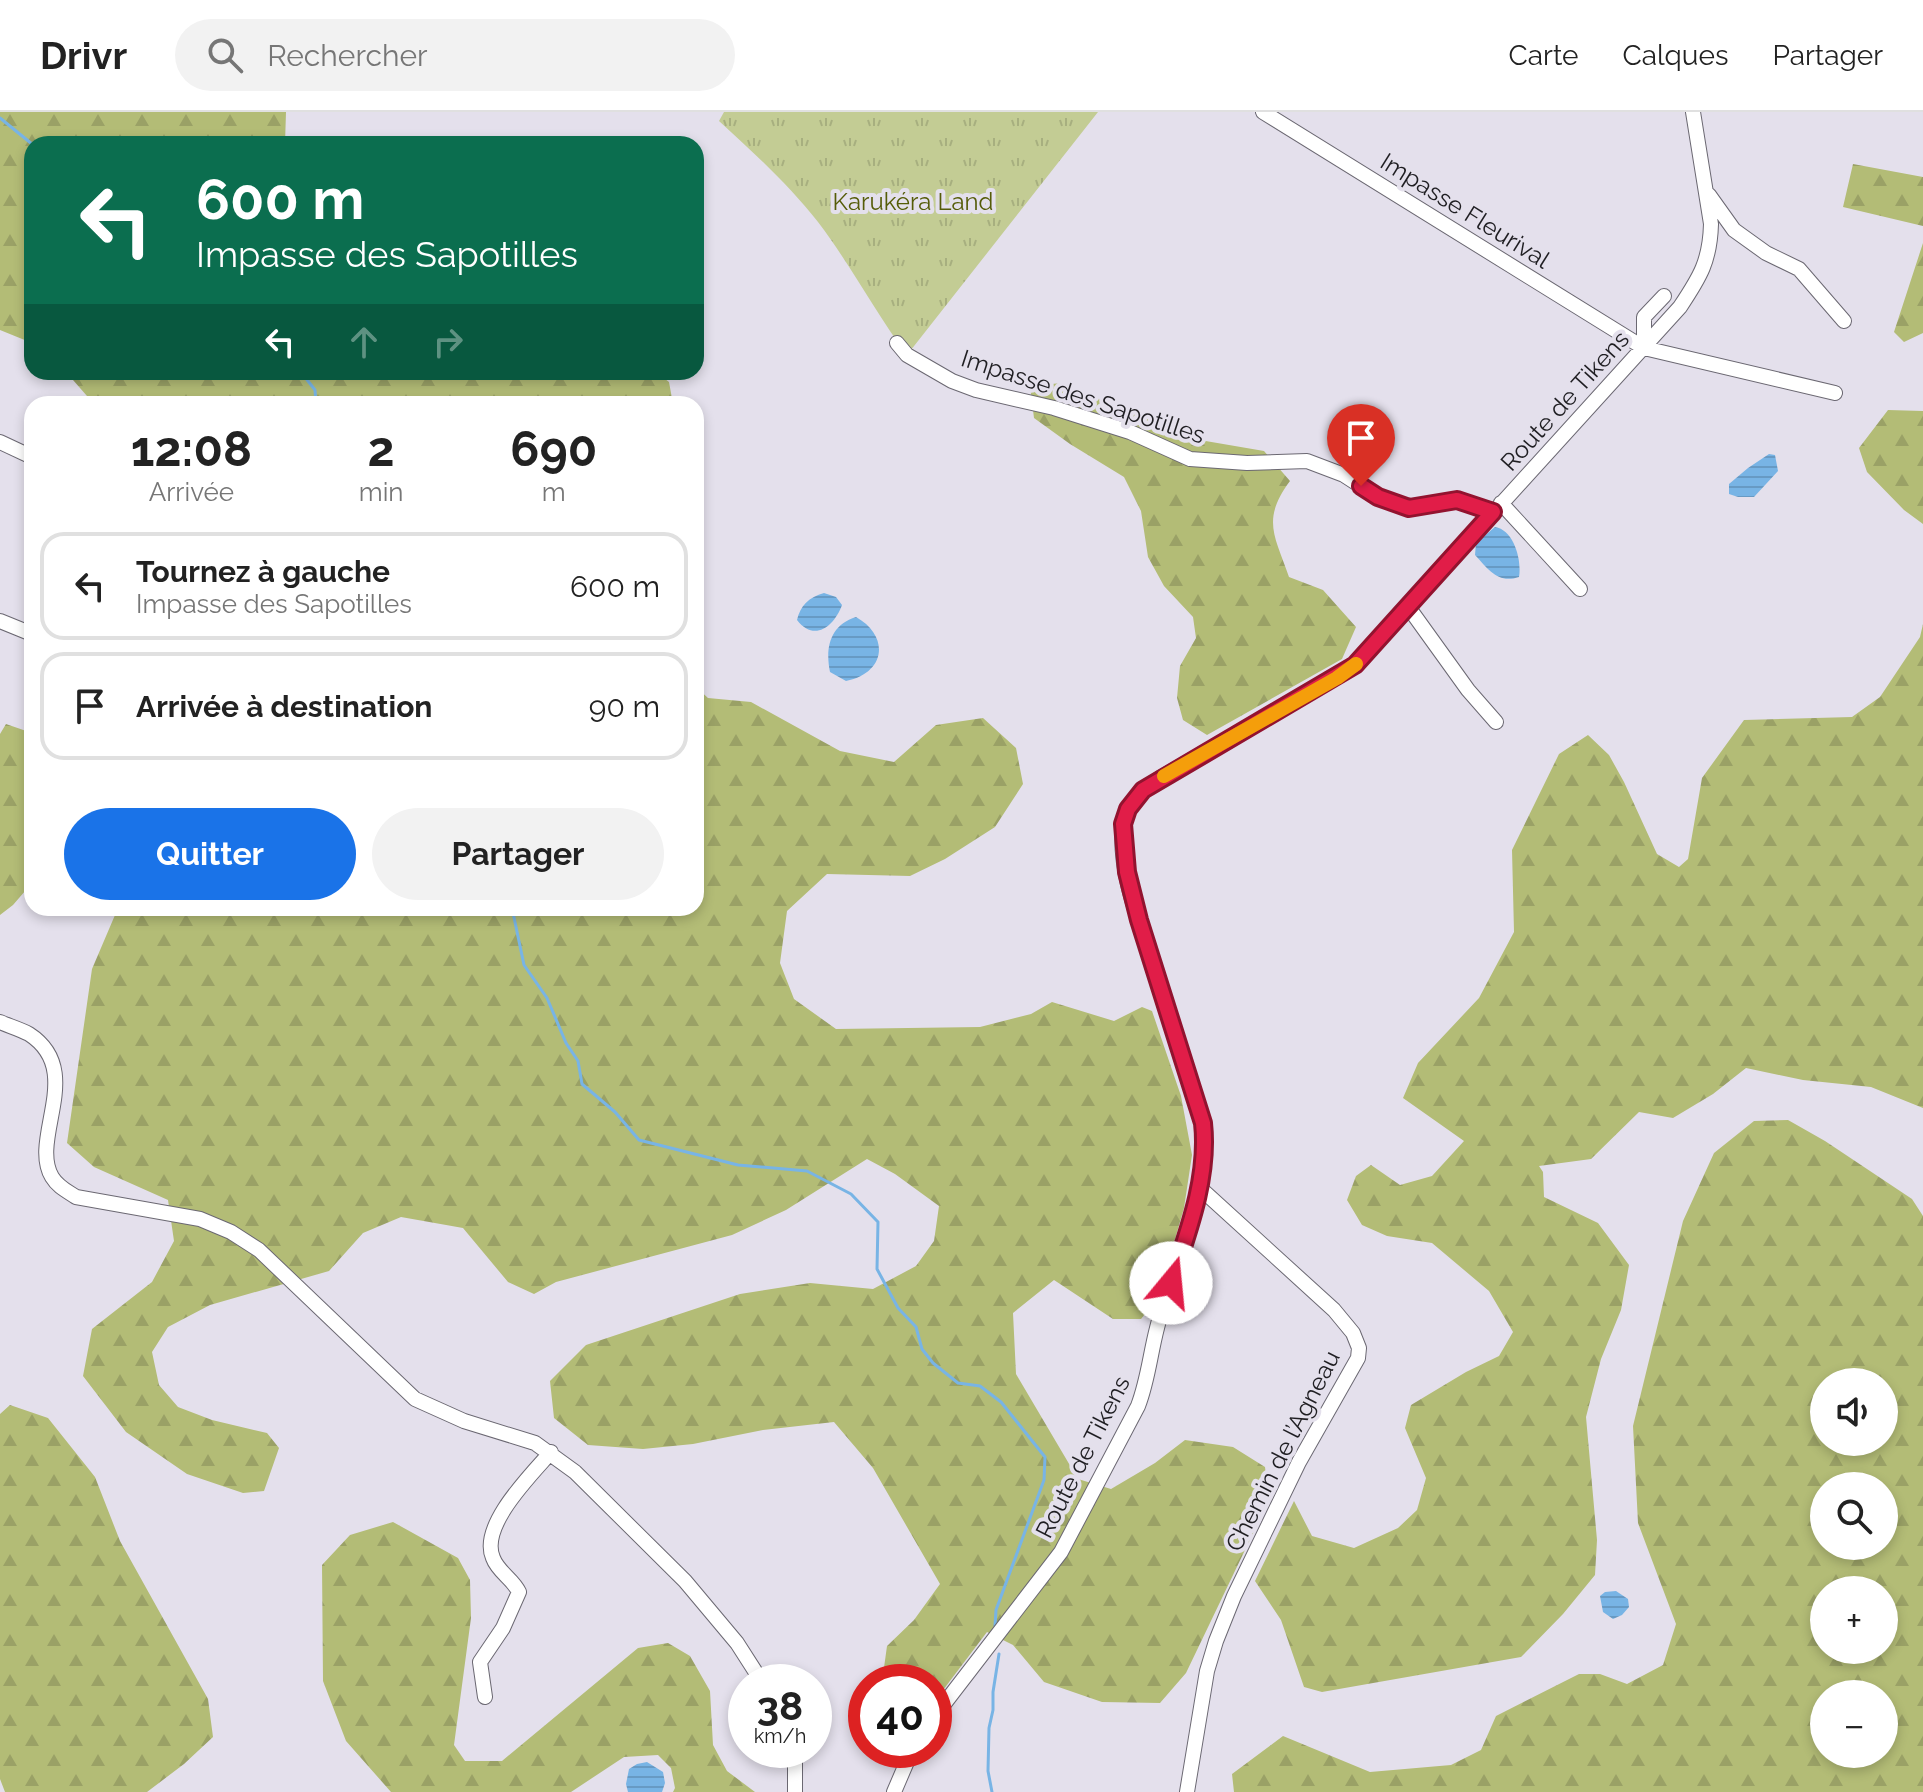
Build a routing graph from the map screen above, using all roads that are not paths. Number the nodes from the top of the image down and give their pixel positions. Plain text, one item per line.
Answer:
1 (1263, 112) edge
2 (1693, 112) edge
3 (1706, 192) junction
4 (1664, 296) dead end
5 (1844, 321) dead end
6 (897, 343) dead end
7 (1644, 348) junction
8 (1835, 393) dead end
9 (0, 442) edge
10 (24, 453) edge
11 (1497, 508) junction
12 (1580, 589) dead end
13 (1409, 608) junction
14 (0, 621) edge
15 (24, 631) edge
16 (1496, 722) dead end
17 (0, 1022) edge
18 (1200, 1188) junction
19 (551, 1452) junction
20 (750, 1664) edge
21 (952, 1694) edge
22 (485, 1697) dead end
23 (795, 1768) edge
24 (904, 1768) edge
25 (795, 1792) edge
26 (894, 1792) edge
27 (1187, 1792) edge

1 - 7 street, Impasse Fleurival
2 - 3 street, Route de Tikens
3 - 5 street
3 - 7 street, Route de Tikens
4 - 7 street
6 - 11 street, Impasse des Sapotilles
7 - 8 street, Impasse Fleurival
7 - 11 street, Route de Tikens
9 - 10 street
11 - 12 street
11 - 13 street, Route de Tikens
13 - 16 street
13 - 18 street, Route de Tikens
14 - 15 street
17 - 19 street
18 - 21 street, Route de Tikens
18 - 27 street, Chemin de l’Agneau
19 - 20 street
19 - 22 street
23 - 25 street
24 - 26 street

